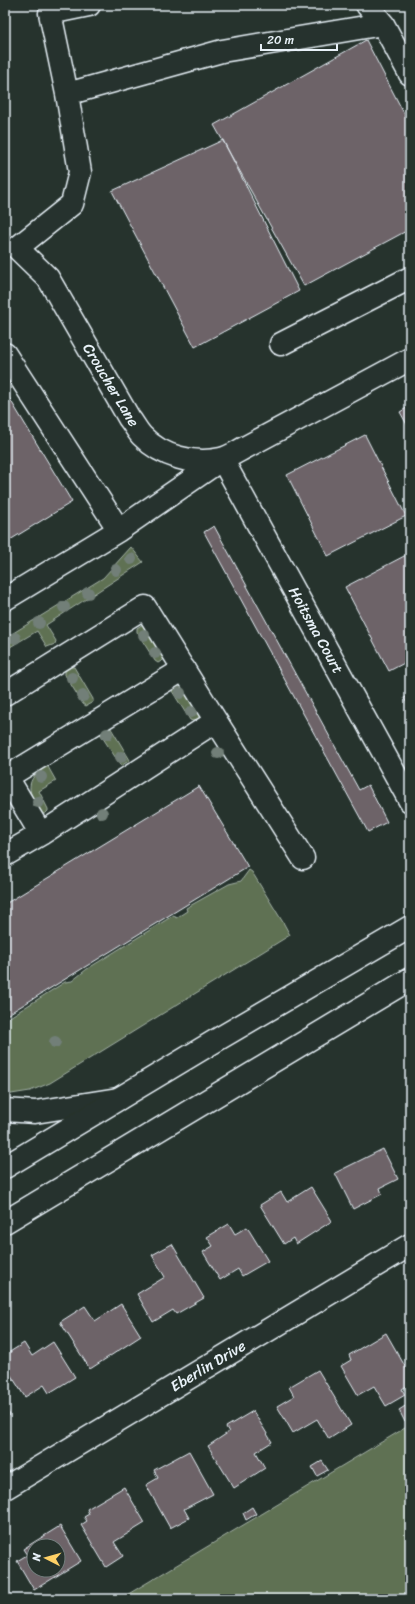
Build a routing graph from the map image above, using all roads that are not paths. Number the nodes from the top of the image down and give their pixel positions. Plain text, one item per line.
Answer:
1 (89, 5) edge
2 (366, 5) edge
3 (383, 24) junction
4 (410, 74) edge
5 (67, 94) junction
6 (11, 246) edge
7 (410, 278) edge
8 (281, 344) dead end
9 (5, 354) edge
10 (410, 359) edge
11 (222, 459) junction
12 (119, 530) junction
13 (5, 599) edge
14 (184, 669) junction
15 (5, 694) edge
16 (216, 721) junction
17 (6, 776) edge
18 (410, 801) edge
19 (41, 834) junction
20 (5, 855) edge
21 (303, 858) dead end
22 (410, 927) edge
23 (410, 980) edge
24 (118, 1099) junction
25 (5, 1110) edge
26 (5, 1167) edge
27 (5, 1222) edge
28 (410, 1245) edge
29 (5, 1488) edge

1 - 5 main road
2 - 3 main road
3 - 4 main road
3 - 5 main road
5 - 6 main road
6 - 11 main road, Croucher Lane
7 - 8 main road
9 - 12 main road
10 - 11 main road, Croucher Lane
11 - 12 main road
11 - 18 main road, Hoitsma Court
12 - 13 main road
14 - 15 main road
14 - 16 main road
14 - 17 main road
16 - 19 main road
16 - 21 main road
17 - 19 main road
19 - 20 main road
22 - 24 main road
23 - 27 main road
24 - 25 main road
24 - 26 main road
28 - 29 main road, Eberlin Drive

